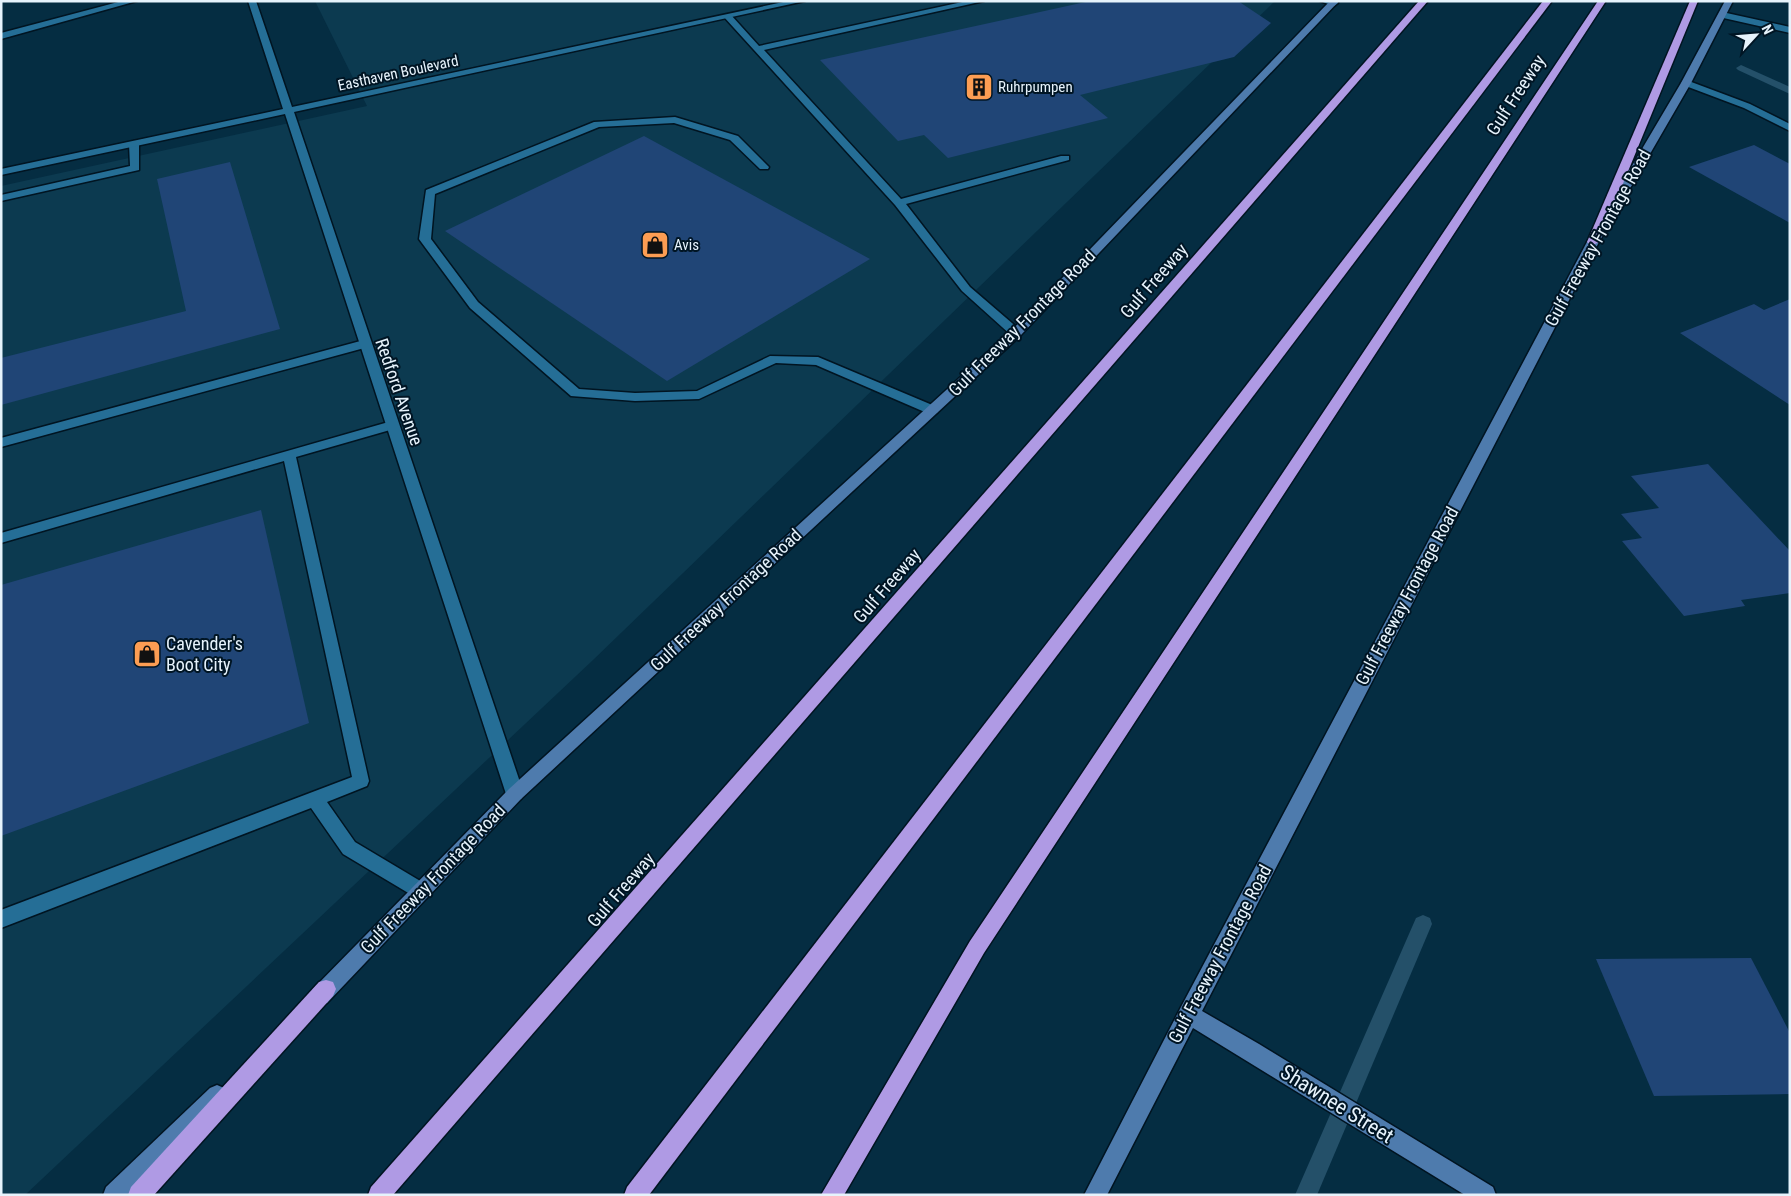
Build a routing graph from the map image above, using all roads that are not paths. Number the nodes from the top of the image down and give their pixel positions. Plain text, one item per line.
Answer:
1 (133, 1) edge
2 (252, 1) edge
3 (801, 1) edge
4 (980, 1) edge
5 (1424, 1) edge
6 (1548, 1) edge
7 (1602, 1) edge
8 (1694, 1) edge
9 (1729, 1) edge
10 (1331, 2) edge
11 (773, 4) edge
12 (1722, 15) junction
13 (728, 17) junction
14 (1790, 30) edge
15 (1, 36) edge
16 (757, 49) junction
17 (1686, 83) junction
18 (287, 112) junction
19 (1790, 128) edge
20 (134, 144) junction
21 (1065, 158) dead end
22 (764, 167) dead end
23 (1, 172) edge
24 (1, 198) edge
25 (899, 203) junction
26 (1593, 242) junction
27 (1016, 333) junction
28 (364, 344) junction
29 (932, 410) junction
30 (392, 425) junction
31 (1, 443) edge
32 (289, 455) junction
33 (1, 538) edge
34 (515, 794) junction
35 (315, 799) junction
36 (421, 891) junction
37 (1, 919) edge
38 (326, 989) junction
39 (1188, 1014) junction
40 (114, 1195) edge
41 (139, 1195) edge
42 (379, 1195) edge
43 (635, 1195) edge
44 (832, 1195) edge
45 (1094, 1195) edge
46 (1485, 1195) edge

1 - 15 street
2 - 18 street, Redford Avenue
3 - 11 street, Easthaven Boulevard
4 - 16 street
5 - 42 highway, Gulf Freeway
6 - 43 highway, Gulf Freeway
7 - 44 highway, Gulf Freeway
8 - 26 highway
9 - 12 main road, Gulf Freeway Frontage Road
10 - 27 main road, Gulf Freeway Frontage Road
11 - 13 street, Easthaven Boulevard
12 - 14 street
12 - 17 main road, Gulf Freeway Frontage Road
13 - 16 street
13 - 18 street, Easthaven Boulevard
16 - 25 street
17 - 19 street
17 - 26 main road, Gulf Freeway Frontage Road
18 - 20 street, Easthaven Boulevard
18 - 28 street, Redford Avenue
20 - 23 street, Easthaven Boulevard
20 - 24 street
21 - 25 street
22 - 29 street
25 - 27 street
26 - 39 main road, Gulf Freeway Frontage Road
27 - 29 main road, Gulf Freeway Frontage Road
28 - 30 street, Redford Avenue
28 - 31 street
29 - 34 main road, Gulf Freeway Frontage Road
30 - 32 street
30 - 34 street, Redford Avenue
32 - 33 street
32 - 35 street
34 - 36 main road, Gulf Freeway Frontage Road
35 - 36 street
35 - 37 street
36 - 38 main road, Gulf Freeway Frontage Road
38 - 40 main road, Gulf Freeway Frontage Road
38 - 41 highway
39 - 45 main road, Gulf Freeway Frontage Road
39 - 46 main road, Shawnee Street

